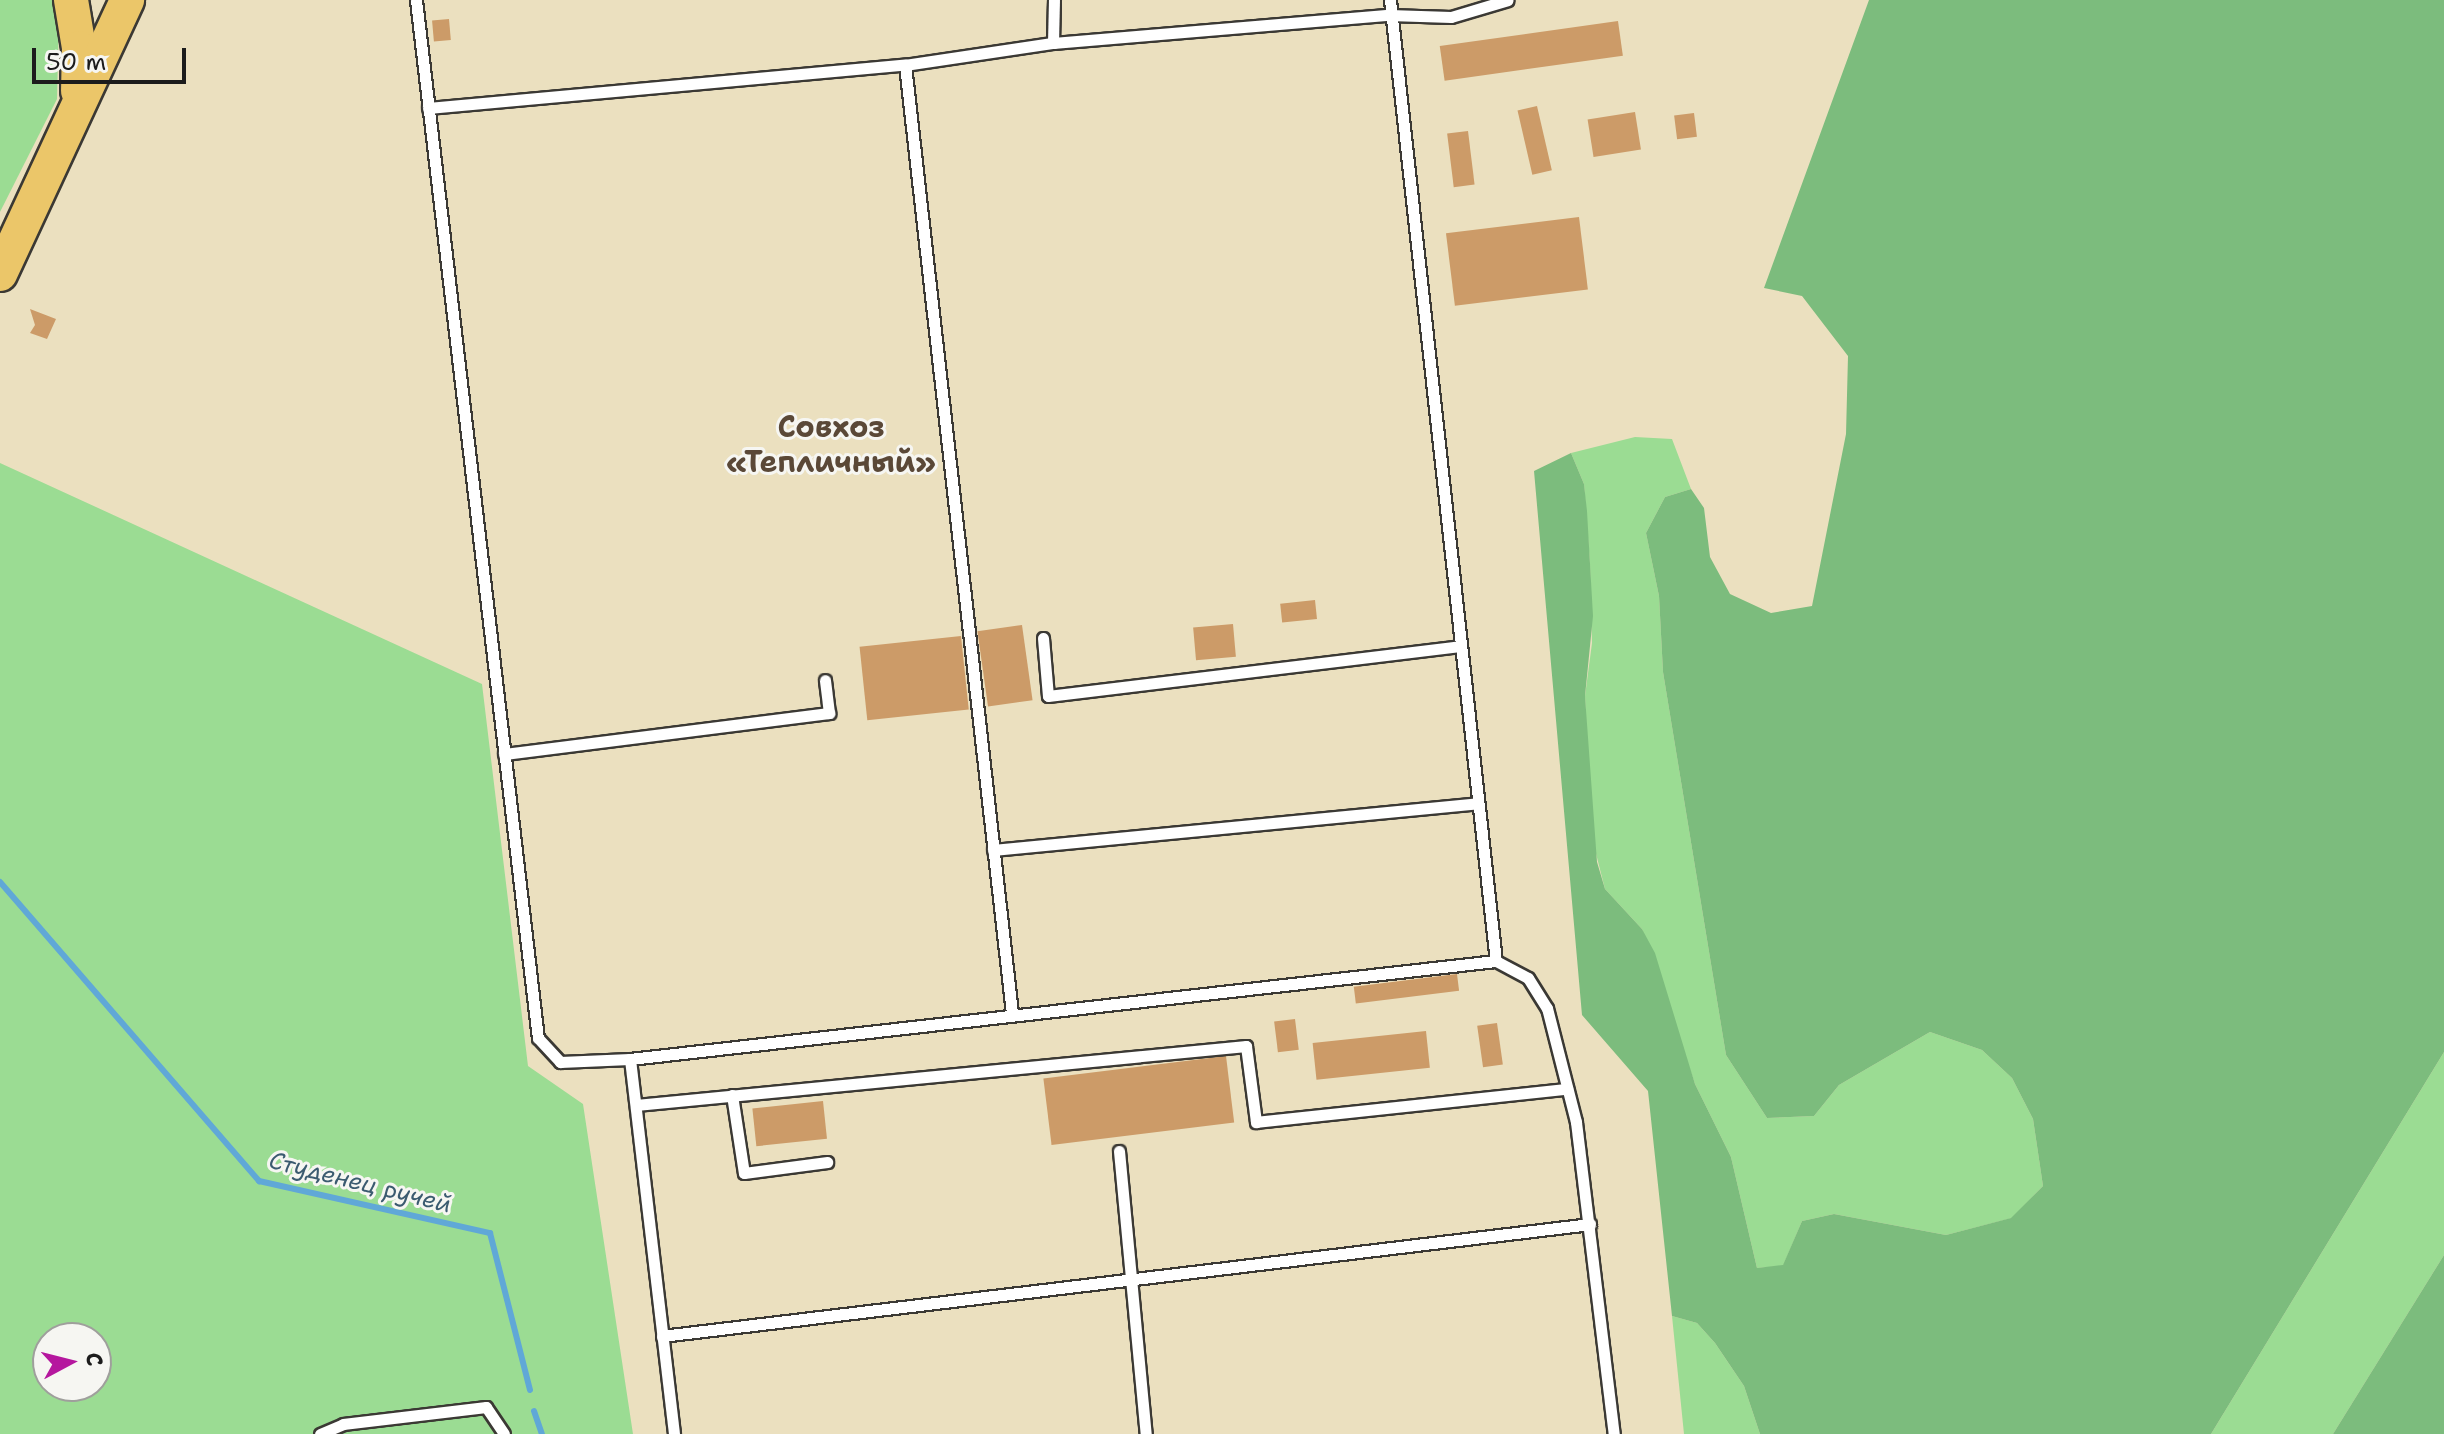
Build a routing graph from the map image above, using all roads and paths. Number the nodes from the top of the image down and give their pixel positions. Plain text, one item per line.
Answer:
1 (71, 0) edge
2 (127, 0) edge
3 (416, 0) edge
4 (1054, 0) edge
5 (1390, 0) edge
6 (1508, 0) edge
7 (1389, 15) junction
8 (1053, 43) junction
9 (905, 65) junction
10 (78, 106) junction
11 (428, 108) junction
12 (0, 274) edge
13 (1043, 638) dead end
14 (1460, 646) junction
15 (825, 680) dead end
16 (504, 754) junction
17 (1478, 803) junction
18 (993, 850) junction
19 (1496, 961) junction
20 (1012, 1013) junction
21 (630, 1059) junction
22 (1567, 1089) junction
23 (732, 1095) junction
24 (636, 1105) junction
25 (1119, 1151) dead end
26 (827, 1162) dead end
27 (1590, 1224) junction
28 (1130, 1280) junction
29 (662, 1336) junction
30 (320, 1434) edge
31 (504, 1434) edge
32 (674, 1434) edge
33 (1146, 1434) edge
34 (1614, 1434) edge

1 - 10 main road
2 - 10 main road
3 - 11 lane
4 - 8 lane
5 - 7 lane
6 - 7 lane
7 - 8 lane
7 - 14 lane
8 - 9 lane
9 - 11 lane
9 - 18 lane
10 - 12 main road
11 - 16 lane
13 - 14 lane
14 - 17 lane
15 - 16 lane
16 - 21 lane
17 - 18 lane
17 - 19 lane
18 - 20 lane
19 - 20 lane
19 - 22 lane
20 - 21 lane
21 - 24 lane
22 - 23 lane
22 - 27 lane
23 - 24 lane
23 - 26 lane
24 - 29 lane
25 - 28 lane
27 - 28 lane
27 - 34 lane
28 - 29 lane
28 - 33 lane
29 - 32 lane
30 - 31 lane

